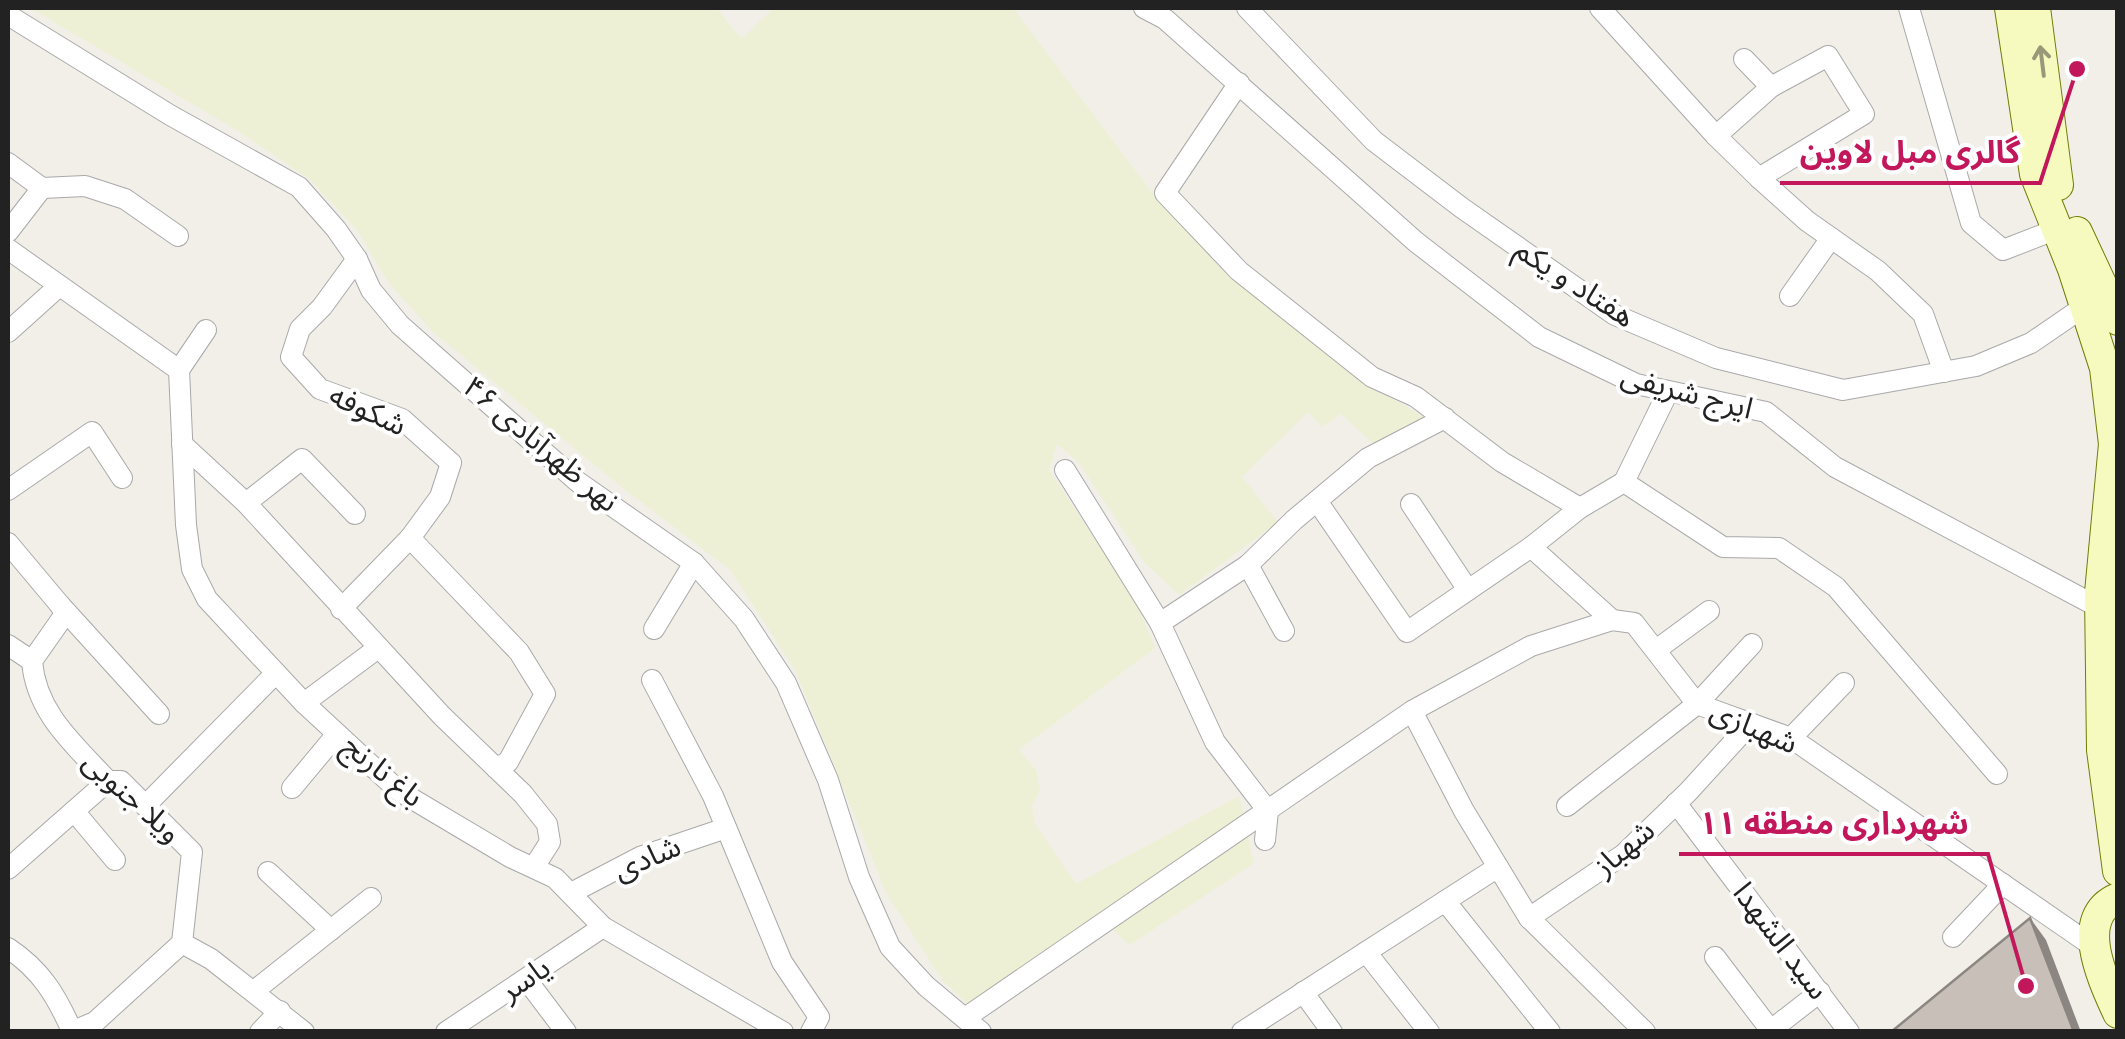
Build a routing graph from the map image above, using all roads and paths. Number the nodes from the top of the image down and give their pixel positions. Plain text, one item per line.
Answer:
1 (1144, 8) edge
2 (1247, 8) edge
3 (1600, 8) edge
4 (1909, 8) edge
5 (2010, 8) edge
6 (2035, 8) edge
7 (1170, 13) edge
8 (8, 15) edge
9 (1744, 59) dead end
10 (1239, 83) junction
11 (1771, 87) junction
12 (1716, 136) junction
13 (8, 163) edge
14 (1759, 178) junction
15 (42, 188) junction
16 (2057, 229) junction
17 (8, 232) edge
18 (178, 236) dead end
19 (1830, 238) junction
20 (8, 250) edge
21 (357, 259) junction
22 (58, 287) junction
23 (1790, 296) dead end
24 (2085, 306) junction
25 (2118, 320) edge
26 (206, 330) dead end
27 (8, 332) edge
28 (179, 370) junction
29 (1944, 372) junction
30 (1668, 392) junction
31 (1444, 418) junction
32 (182, 444) junction
33 (8, 462) edge
34 (1065, 470) dead end
35 (122, 478) dead end
36 (1624, 482) junction
37 (15, 485) edge
38 (1317, 501) junction
39 (246, 503) junction
40 (1411, 504) dead end
41 (1580, 508) junction
42 (355, 514) dead end
43 (410, 538) junction
44 (8, 543) edge
45 (1530, 547) junction
46 (694, 562) junction
47 (1248, 565) junction
48 (1468, 590) junction
49 (60, 605) junction
50 (2100, 608) junction
51 (341, 609) junction
52 (1710, 611) dead end
53 (1612, 620) junction
54 (1160, 622) junction
55 (654, 629) dead end
56 (1284, 631) dead end
57 (1752, 644) dead end
58 (8, 645) edge
59 (378, 648) junction
60 (1656, 650) junction
61 (32, 661) junction
62 (276, 673) junction
63 (652, 680) dead end
64 (1844, 683) dead end
65 (304, 702) junction
66 (1697, 704) junction
67 (1412, 711) junction
68 (159, 714) dead end
69 (1751, 723) junction
70 (337, 734) junction
71 (1791, 738) junction
72 (496, 768) junction
73 (1996, 774) dead end
74 (108, 781) junction
75 (292, 788) dead end
76 (1676, 803) junction
77 (145, 806) junction
78 (1567, 806) dead end
79 (74, 811) junction
80 (1268, 811) junction
81 (726, 828) junction
82 (1265, 840) dead end
83 (115, 860) dead end
84 (1498, 867) junction
85 (534, 868) junction
86 (8, 869) edge
87 (2118, 871) edge
88 (268, 872) dead end
89 (2003, 884) junction
90 (570, 894) junction
91 (371, 898) dead end
92 (2118, 898) edge
93 (1444, 902) junction
94 (1529, 918) junction
95 (603, 927) junction
96 (331, 930) junction
97 (1953, 937) dead end
98 (182, 943) junction
99 (2094, 947) junction
100 (8, 948) edge
101 (1366, 952) junction
102 (1715, 957) dead end
103 (526, 979) junction
104 (254, 992) junction
105 (1303, 992) junction
106 (1820, 992) junction
107 (280, 1012) junction
108 (2118, 1014) edge
109 (973, 1025) edge
110 (72, 1031) edge
111 (1772, 1031) edge
112 (260, 1032) edge
113 (304, 1032) edge
114 (446, 1032) edge
115 (566, 1032) edge
116 (783, 1032) edge
117 (811, 1032) edge
118 (1242, 1032) edge
119 (1332, 1032) edge
120 (1429, 1032) edge
121 (1550, 1032) edge
122 (1646, 1032) edge
123 (1849, 1032) edge

1 - 7 street, ایرج شریفی
2 - 29 street, هفتاد و یکم
3 - 12 street
4 - 16 street
5 - 16 main road
25 -> 6 main road
7 - 10 street, ایرج شریفی
8 - 21 street, نهر ظهرآبادی ۴۶
9 - 11 street
10 - 30 street, ایرج شریفی
10 - 31 street
11 - 12 street
11 - 14 street
12 - 14 street
13 - 15 street
14 - 19 street
15 - 17 street
15 - 18 street
16 - 24 main road
19 - 23 street
19 - 29 street
20 - 22 street
21 - 43 street, شکوفه
21 - 46 street, نهر ظهرآبادی ۴۶
22 - 27 street
22 - 28 street
24 - 29 street, هفتاد و یکم
24 - 50 main road
26 - 28 street
28 - 32 street, باغ نارنج
30 - 36 street
30 - 50 street, ایرج شریفی
31 - 38 street
31 - 41 street
32 - 39 street
32 - 62 street, باغ نارنج
33 - 37 street
34 - 54 street
35 - 37 street
36 - 41 street
36 - 73 street
38 - 47 street
38 - 48 street
39 - 42 street
39 - 51 street
40 - 48 street
41 - 45 street
43 - 51 street
43 - 72 street
44 - 49 street
45 - 48 street
45 - 53 street, شهبازی
46 - 55 street
46 - 109 street, نهر ظهرآبادی ۴۶
47 - 54 street
47 - 56 street
49 - 61 street
49 - 68 street
50 - 87 main road
51 - 59 street
52 - 60 street
53 - 60 street, شهبازی
53 - 67 street
54 - 80 street
57 - 66 street
58 - 61 street
59 - 65 street
59 - 72 street
60 - 66 street, شهبازی
61 - 74 street, ویلا جنوبی
62 - 65 street, باغ نارنج
62 - 77 street
63 - 81 street
64 - 71 street
65 - 70 street, باغ نارنج
66 - 69 street, شهبازی
66 - 78 street
67 - 80 street
67 - 84 street
69 - 71 street, شهبازی
69 - 76 street, شهباز
70 - 75 street
70 - 85 street, باغ نارنج
71 - 89 street, شهبازی
72 - 85 street
74 - 77 street, ویلا جنوبی
74 - 79 street
76 - 94 street, شهباز
76 - 106 street, سید الشهدا
77 - 98 street, ویلا جنوبی
79 - 83 street
79 - 86 street
80 - 82 street
80 - 109 street
81 - 90 street, شادی
81 - 117 street
84 - 93 street
84 - 94 street
85 - 90 street, باغ نارنج
88 - 96 street
89 - 97 street
89 - 99 street, شهبازی
90 - 95 street, باغ نارنج
91 - 96 street
92 - 99 main road
93 - 101 street
93 - 121 street
94 - 122 street
95 - 103 street, یاسر
95 - 116 street, باغ نارنج
96 - 104 street
98 - 104 street
98 - 110 street
99 - 108 main road
100 - 110 street
101 - 105 street
101 - 120 street
102 - 111 street
103 - 114 street, یاسر
103 - 115 street
104 - 107 street
105 - 118 street
105 - 119 street
106 - 111 street
106 - 123 street, سید الشهدا
107 - 112 street
107 - 113 street

